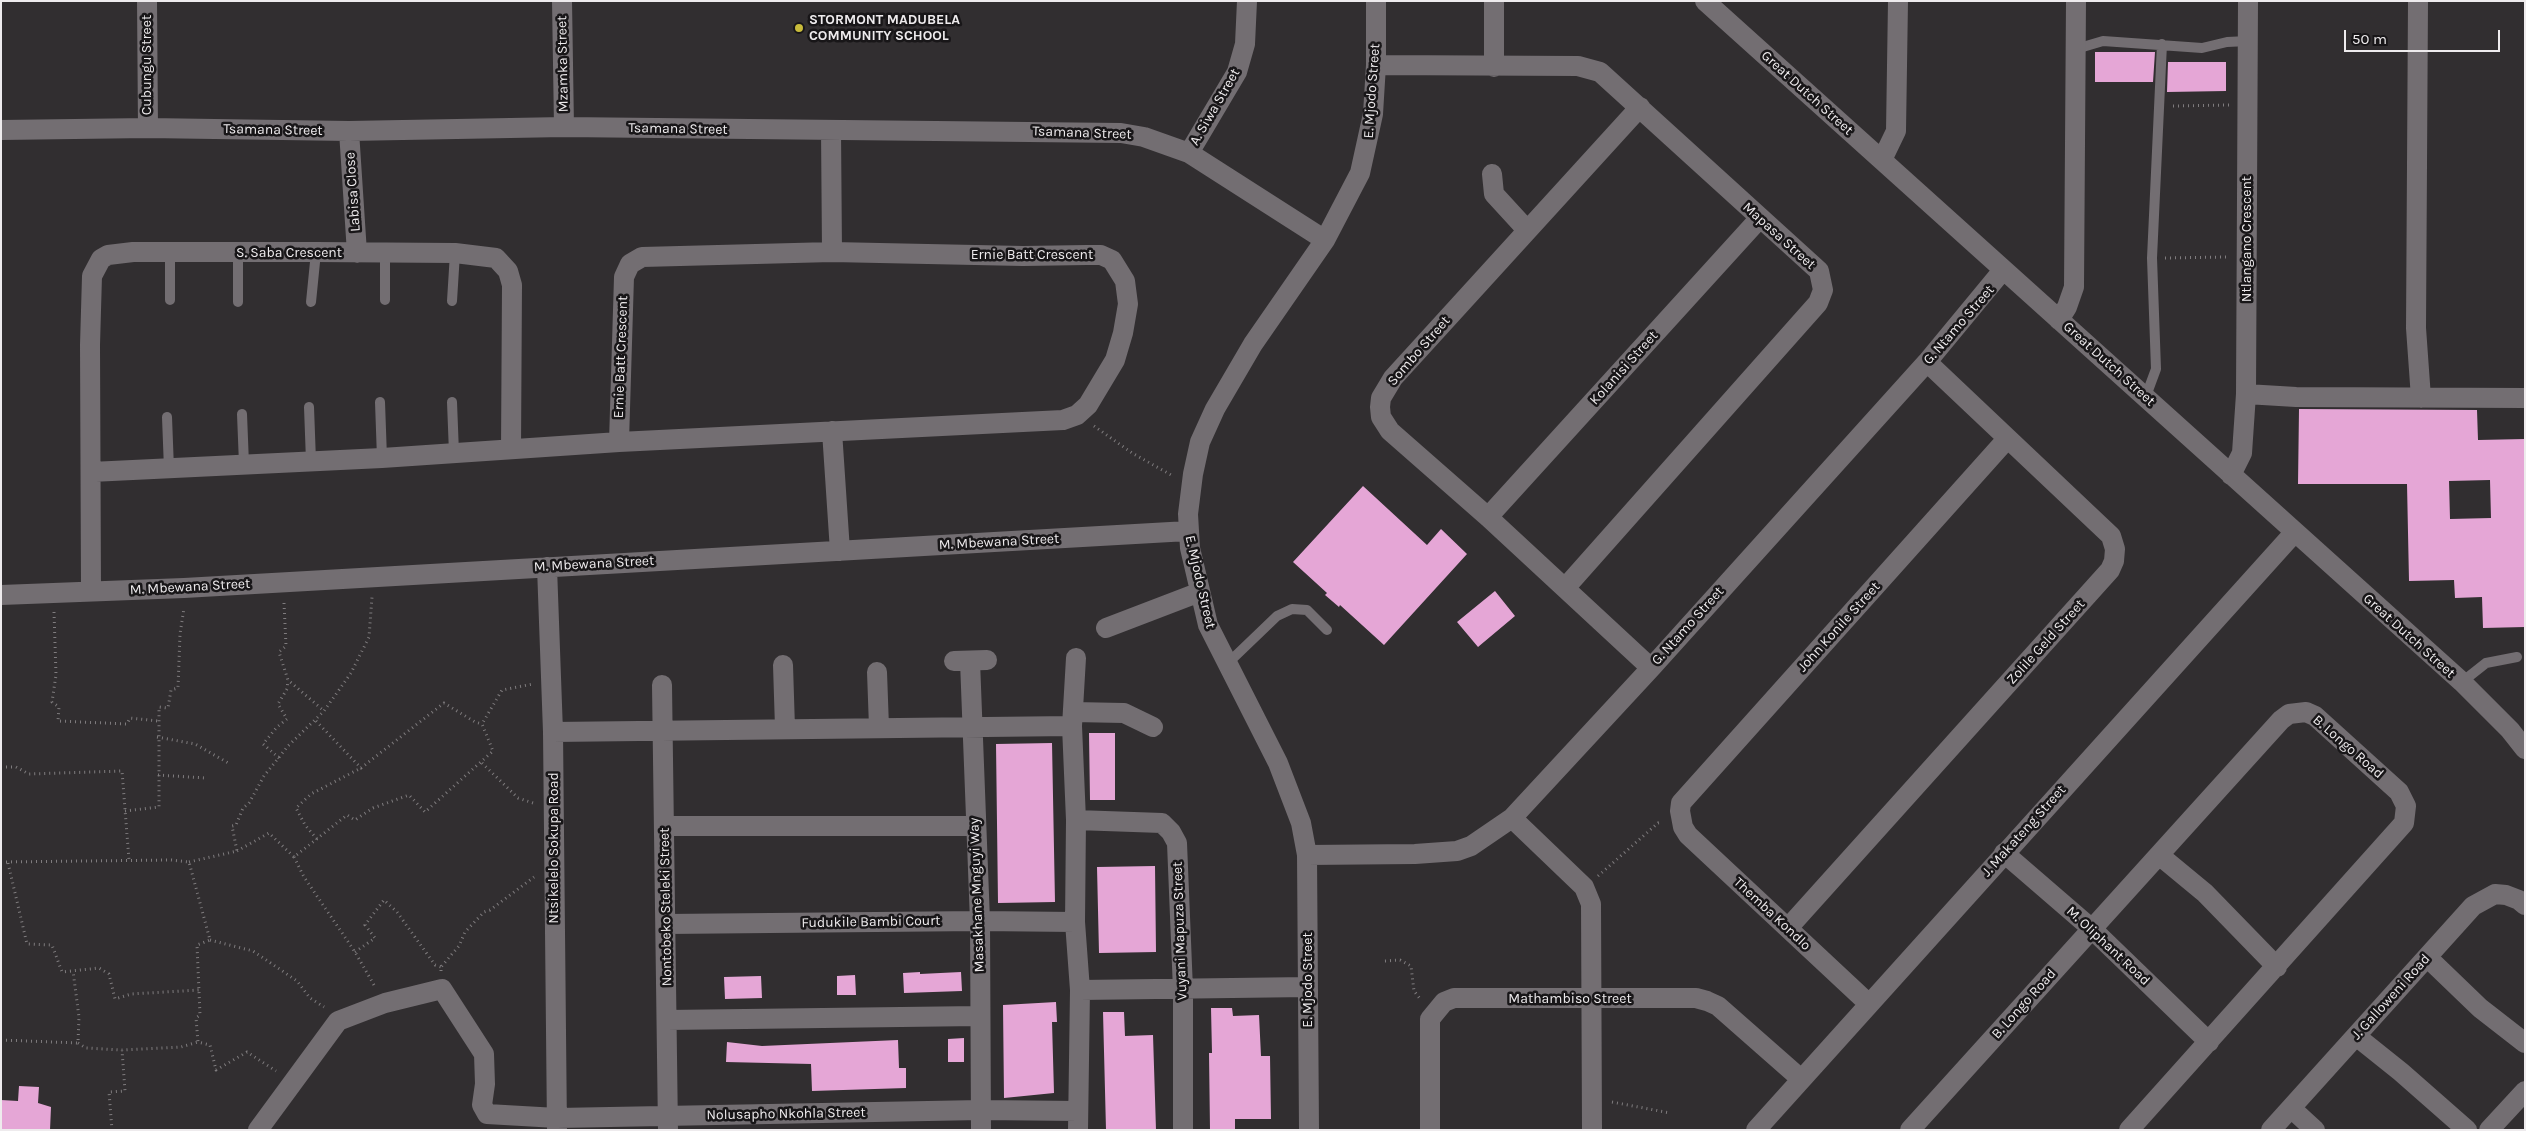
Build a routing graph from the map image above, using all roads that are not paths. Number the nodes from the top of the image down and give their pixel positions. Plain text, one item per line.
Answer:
1 (147, 1) edge
2 (562, 1) edge
3 (1247, 1) edge
4 (1376, 1) edge
5 (1494, 1) edge
6 (1898, 1) edge
7 (2076, 1) edge
8 (2248, 1) edge
9 (2418, 1) edge
10 (1712, 4) edge
11 (2248, 41) junction
12 (2162, 44) junction
13 (2076, 49) junction
14 (1376, 65) junction
15 (1494, 67) junction
16 (1640, 107) junction
17 (148, 128) junction
18 (564, 128) junction
19 (1, 130) edge
20 (831, 130) junction
21 (349, 131) junction
22 (1189, 153) junction
23 (1882, 160) junction
24 (1492, 174) dead end
25 (1759, 218) junction
26 (1527, 230) junction
27 (1325, 240) junction
28 (170, 252) junction
29 (316, 252) junction
30 (832, 252) junction
31 (238, 253) junction
32 (357, 253) junction
33 (455, 253) junction
34 (385, 254) junction
35 (2003, 270) junction
36 (170, 300) dead end
37 (385, 300) dead end
38 (452, 301) dead end
39 (238, 302) dead end
40 (311, 302) dead end
41 (2059, 320) junction
42 (1927, 362) junction
43 (2246, 394) junction
44 (2146, 396) junction
45 (2421, 398) junction
46 (2525, 398) edge
47 (380, 402) dead end
48 (452, 402) dead end
49 (309, 407) dead end
50 (242, 414) dead end
51 (167, 417) dead end
52 (832, 432) junction
53 (2007, 439) junction
54 (619, 442) junction
55 (511, 449) junction
56 (454, 453) junction
57 (382, 458) junction
58 (311, 461) junction
59 (244, 464) junction
60 (169, 469) junction
61 (91, 472) junction
62 (2231, 475) junction
63 (1488, 517) junction
64 (1188, 531) junction
65 (2294, 533) junction
66 (840, 552) junction
67 (547, 567) junction
68 (1565, 588) junction
69 (91, 590) junction
70 (1200, 592) junction
71 (1, 595) edge
72 (1106, 628) dead end
73 (1327, 630) dead end
74 (2517, 657) dead end
75 (1074, 658) dead end
76 (970, 661) dead end
77 (1227, 664) junction
78 (783, 665) dead end
79 (1651, 668) junction
80 (878, 672) dead end
81 (2462, 682) junction
82 (661, 685) dead end
83 (1072, 719) junction
84 (879, 727) junction
85 (1153, 727) dead end
86 (785, 728) junction
87 (972, 728) junction
88 (553, 732) junction
89 (662, 732) junction
90 (2517, 735) edge
91 (2525, 749) edge
92 (1512, 818) junction
93 (1681, 819) joint
94 (1076, 820) junction
95 (665, 826) junction
96 (974, 826) junction
97 (2004, 853) junction
98 (1307, 855) junction
99 (2159, 855) junction
100 (2525, 905) edge
101 (980, 920) junction
102 (1075, 922) junction
103 (666, 924) junction
104 (1788, 928) junction
105 (2092, 929) junction
106 (2427, 957) junction
107 (2276, 967) junction
108 (1308, 987) junction
109 (1080, 990) junction
110 (1183, 990) junction
111 (1592, 1000) junction
112 (1869, 1004) junction
113 (979, 1016) junction
114 (667, 1020) junction
115 (2356, 1036) junction
116 (2209, 1042) junction
117 (2525, 1043) edge
118 (1801, 1079) junction
119 (2525, 1091) edge
120 (2290, 1108) junction
121 (981, 1120) edge
122 (1078, 1120) edge
123 (668, 1123) edge
124 (557, 1124) edge
125 (258, 1130) edge
126 (1184, 1130) edge
127 (1310, 1130) edge
128 (1430, 1130) edge
129 (1592, 1130) edge
130 (1756, 1130) edge
131 (1910, 1130) edge
132 (2129, 1130) edge
133 (2271, 1130) edge
134 (2315, 1130) edge
135 (2467, 1130) edge
136 (2490, 1130) edge

1 - 17 street, Cubungu Street
2 - 18 street, Mzamka Street
3 - 22 street, A. Siwa Street
4 - 14 street, E. Mjodo Street
5 - 15 street
6 - 23 street
7 - 13 street
8 - 11 street, Ntlangano Crescent
9 - 45 street
10 - 23 street, Great Dutch Street
11 - 12 lane
11 - 43 street, Ntlangano Crescent
12 - 13 lane
12 - 44 lane
13 - 41 street
14 - 15 street, Mapasa Street
14 - 27 street, E. Mjodo Street
15 - 16 street, Mapasa Street
16 - 25 street, Mapasa Street
16 - 26 street, Sombo Street
17 - 19 street, Tsamana Street
17 - 21 street, Tsamana Street
18 - 20 street, Tsamana Street
18 - 21 street, Tsamana Street
20 - 22 street, Tsamana Street
20 - 30 street
21 - 32 street, Labisa Close
22 - 27 street, Tsamana Street
23 - 35 street, Great Dutch Street
24 - 26 street
25 - 63 street, Kolanisi Street
25 - 68 street, Mapasa Street
26 - 63 street, Sombo Street
27 - 64 street, E. Mjodo Street
28 - 31 street, S. Saba Crescent
28 - 36 lane
28 - 61 street, S. Saba Crescent
29 - 31 street, S. Saba Crescent
29 - 32 street, S. Saba Crescent
29 - 40 lane
30 - 52 street, Ernie Batt Crescent
30 - 54 street, Ernie Batt Crescent
31 - 39 lane
32 - 34 street, S. Saba Crescent
33 - 34 street, S. Saba Crescent
33 - 38 lane
33 - 55 street, S. Saba Crescent
34 - 37 lane
35 - 41 street, Great Dutch Street
35 - 42 street, G. Ntamo Street
41 - 44 street, Great Dutch Street
42 - 53 street, Zolile Geld Street
42 - 79 street, G. Ntamo Street
43 - 45 street
43 - 62 street, Ntlangano Crescent
44 - 62 street, Great Dutch Street
45 - 46 street
47 - 57 lane
48 - 56 lane
49 - 58 lane
50 - 59 lane
51 - 60 lane
52 - 54 street
52 - 66 street
53 - 93 street, John Konile Street
53 - 104 street, Zolile Geld Street
54 - 55 street
55 - 56 street
56 - 57 street
57 - 58 street
58 - 59 street
59 - 60 street
60 - 61 street
61 - 69 street, S. Saba Crescent
62 - 65 street, Great Dutch Street
63 - 68 street, Sombo Street
64 - 66 street, M. Mbewana Street
64 - 70 street, E. Mjodo Street
65 - 81 street, Great Dutch Street
65 - 97 street, J. Makateng Street
66 - 67 street, M. Mbewana Street
67 - 69 street, M. Mbewana Street
67 - 88 street, Ntsikelelo Sokupa Road
68 - 79 street, Sombo Street
69 - 71 street, M. Mbewana Street
70 - 72 street
70 - 77 street, E. Mjodo Street
73 - 77 lane
74 - 81 lane
75 - 83 street
76 - 87 street, Masakhane Mnguyi Way
77 - 98 street, E. Mjodo Street
78 - 86 street
79 - 92 street, G. Ntamo Street
80 - 84 street
81 - 90 street, Great Dutch Street
82 - 89 street, Nontobeko Steleki Street
83 - 85 street
83 - 87 street
83 - 94 street
84 - 86 street
84 - 87 street
86 - 89 street
87 - 96 street, Masakhane Mnguyi Way
88 - 89 street
88 - 124 street, Ntsikelelo Sokupa Road
89 - 95 street, Nontobeko Steleki Street
90 - 91 street, Great Dutch Street
92 - 98 street, G. Ntamo Street
92 - 111 street
93 - 104 street, Themba Kondlo
94 - 102 street
94 - 110 street, Vuyani Mapuza Street
95 - 96 street
95 - 103 street, Nontobeko Steleki Street
96 - 101 street, Masakhane Mnguyi Way
97 - 105 street, M. Oliphant Road
97 - 112 street, J. Makateng Street
98 - 108 street, E. Mjodo Street
99 - 105 street, B. Longo Road
99 - 107 street
99 - 107 street, B. Longo Road
100 - 106 street, J. Galloweni Road
101 - 102 street, Fudukile Bambi Court
101 - 103 street, Fudukile Bambi Court
101 - 113 street, Masakhane Mnguyi Way
102 - 109 street
103 - 114 street, Nontobeko Steleki Street
104 - 112 street, Themba Kondlo
105 - 116 street, M. Oliphant Road
105 - 131 street, B. Longo Road
106 - 115 street, J. Galloweni Road
106 - 117 street
107 - 116 street, B. Longo Road
108 - 110 street
108 - 127 street, E. Mjodo Street
109 - 110 street
109 - 122 street
110 - 126 street, Vuyani Mapuza Street
111 - 118 street, Mathambiso Street
111 - 128 street, Mathambiso Street
111 - 129 street
112 - 118 street, J. Makateng Street
113 - 114 street
113 - 121 street, Masakhane Mnguyi Way
114 - 123 street, Nontobeko Steleki Street
115 - 120 street, J. Galloweni Road
115 - 135 street
116 - 132 street, B. Longo Road
118 - 130 street, J. Makateng Street
119 - 136 street
120 - 133 street, J. Galloweni Road
120 - 134 street
121 - 122 street, Nolusapho Nkohla Street
121 - 123 street, Nolusapho Nkohla Street
123 - 124 street, Nolusapho Nkohla Street
124 - 125 street, Nolusapho Nkohla Street

